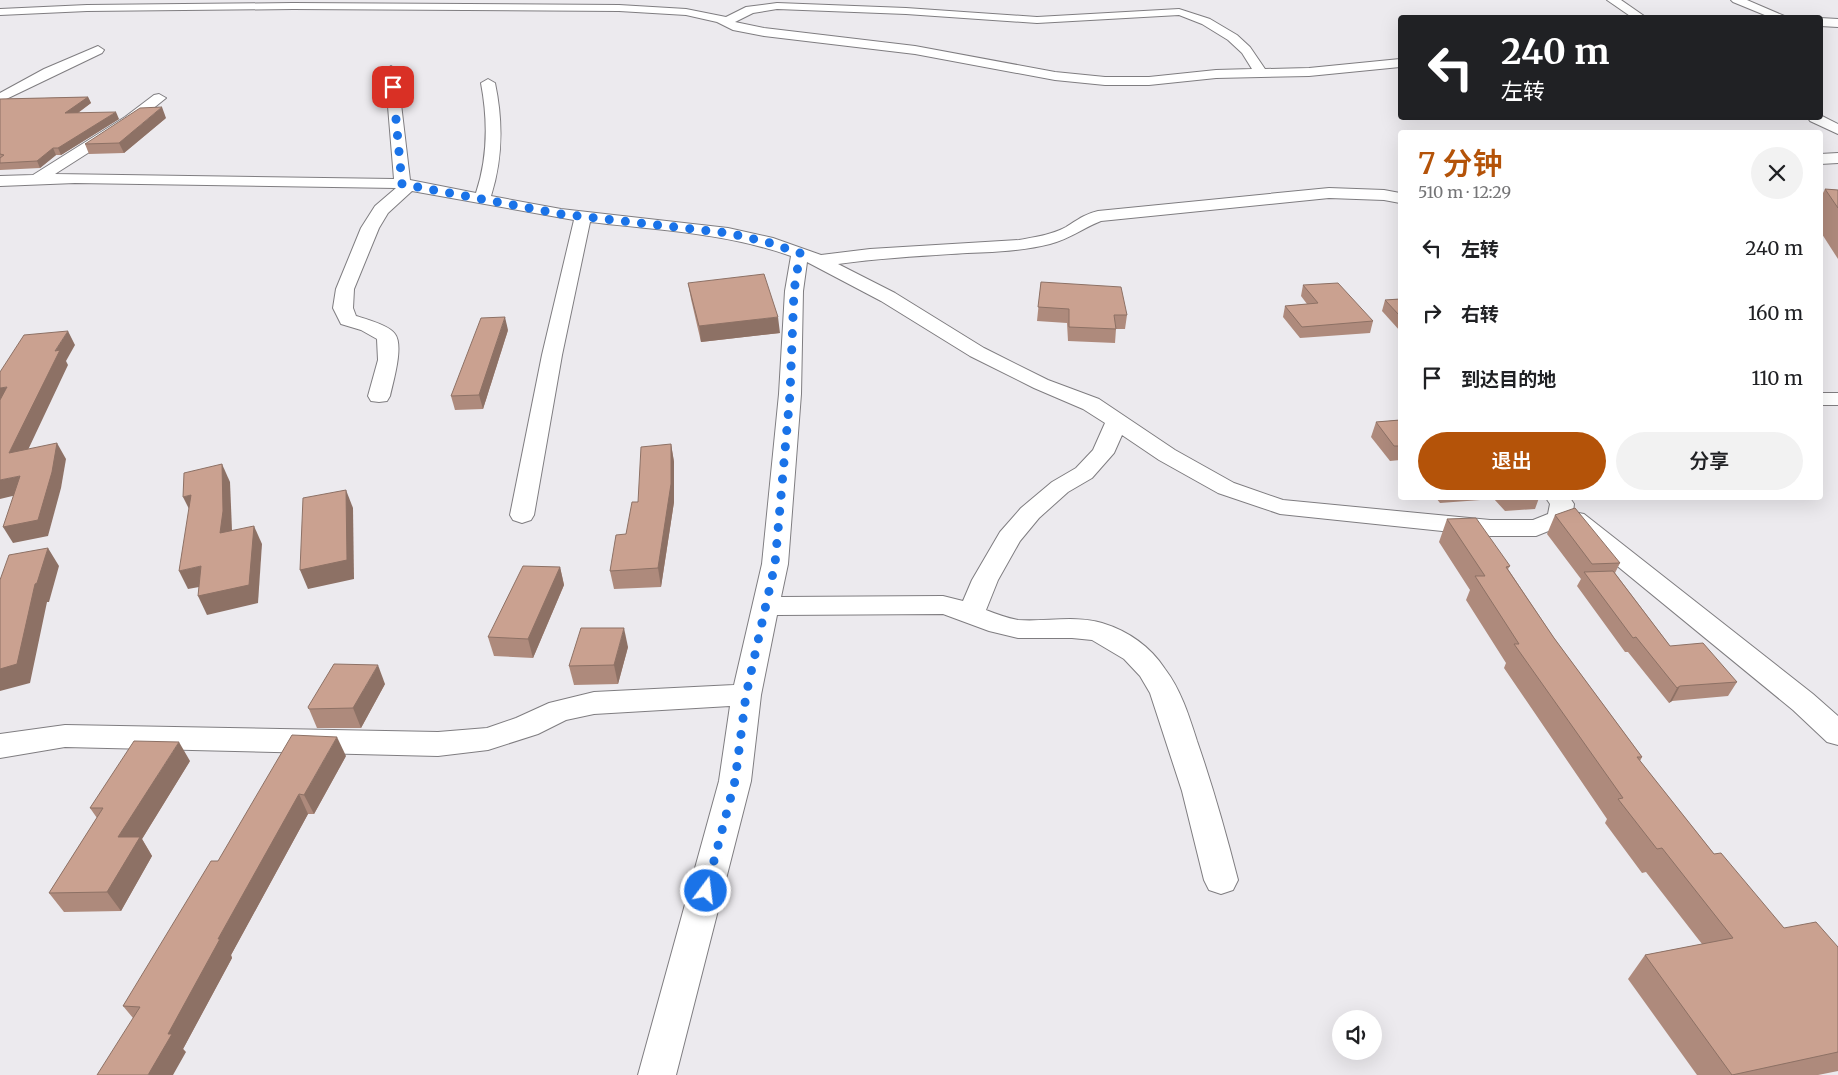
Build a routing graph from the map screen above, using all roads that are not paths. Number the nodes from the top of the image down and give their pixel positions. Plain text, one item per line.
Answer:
1 (1613, 0) edge
2 (1737, 0) edge
3 (0, 12) edge
4 (1637, 15) edge
5 (1776, 15) edge
6 (727, 22) junction
7 (1823, 22) edge
8 (1838, 23) edge
9 (98, 50) dead end
10 (1398, 64) edge
11 (391, 70) dead end
12 (1262, 73) junction
13 (488, 83) dead end
14 (0, 98) edge
15 (159, 98) dead end
16 (1819, 120) edge
17 (1838, 130) edge
18 (1838, 158) edge
19 (1823, 159) edge
20 (36, 180) junction
21 (0, 181) edge
22 (405, 185) junction
23 (1398, 198) edge
24 (482, 199) junction
25 (583, 217) junction
26 (809, 257) junction
27 (379, 396) dead end
28 (1823, 399) edge
29 (1838, 399) edge
30 (1117, 420) junction
31 (1560, 503) edge
32 (522, 515) dead end
33 (766, 606) junction
34 (971, 614) junction
35 (746, 695) junction
36 (1838, 734) edge
37 (0, 746) edge
38 (1222, 880) dead end
39 (657, 1075) edge

1 - 4 street
2 - 5 street
3 - 6 street
6 - 12 street
6 - 12 street
7 - 8 street
9 - 14 street
10 - 12 street
11 - 22 street
13 - 24 street
15 - 20 street
16 - 17 street
18 - 19 street
20 - 21 street
20 - 22 street
22 - 24 street
22 - 27 street
23 - 26 street
24 - 25 street
25 - 26 street
25 - 32 street
26 - 30 street
26 - 33 street
28 - 29 street
30 - 31 street
30 - 34 street
31 - 36 street
33 - 34 street
33 - 35 street
34 - 38 street
35 - 37 street
35 - 39 street

